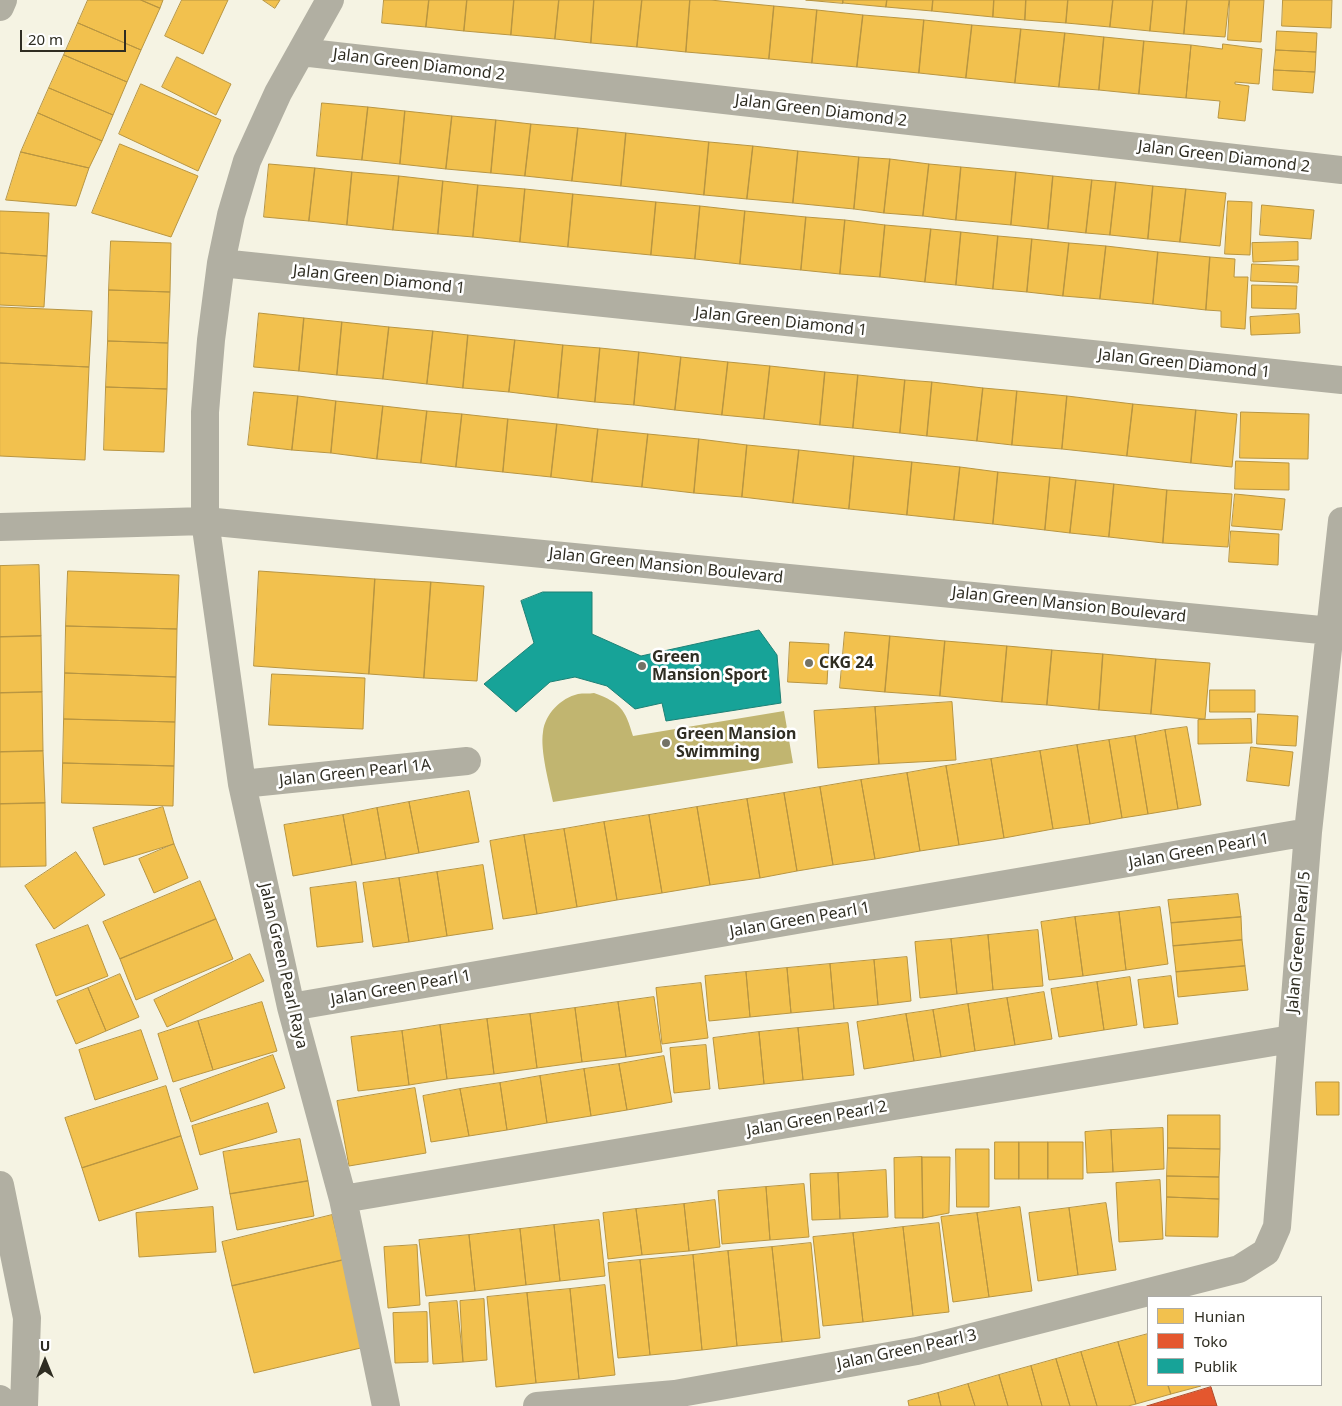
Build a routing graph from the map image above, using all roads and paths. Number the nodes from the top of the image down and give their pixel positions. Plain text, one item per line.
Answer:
1 (4, 0) edge
2 (330, 0) edge
3 (0, 7) edge
4 (301, 52) junction
5 (1342, 170) edge
6 (221, 263) junction
7 (1342, 380) edge
8 (206, 521) junction
9 (1342, 521) edge
10 (0, 527) edge
11 (1331, 631) junction
12 (467, 761) dead end
13 (242, 784) junction
14 (1308, 832) junction
15 (291, 1007) junction
16 (1291, 1039) junction
17 (0, 1185) edge
18 (344, 1199) junction
19 (1266, 1252) joint
20 (0, 1399) edge
21 (5, 1406) edge
22 (24, 1406) edge
23 (386, 1406) edge
24 (537, 1406) edge

1 - 3 street
2 - 4 street, Jalan Green Pearl Raya
4 - 5 street, Jalan Green Diamond 2
4 - 6 street, Jalan Green Pearl Raya
6 - 7 street, Jalan Green Diamond 1
6 - 8 street, Jalan Green Pearl Raya
8 - 10 street, Jalan Green Mansion Boulevard
8 - 11 street, Jalan Green Mansion Boulevard
8 - 13 street, Jalan Green Pearl Raya
9 - 11 street, Jalan Green Pearl 5
11 - 14 street, Jalan Green Pearl 5
12 - 13 street, Jalan Green Pearl 1A
13 - 15 street, Jalan Green Pearl Raya
14 - 15 street, Jalan Green Pearl 1
14 - 16 street, Jalan Green Pearl 5
15 - 18 street, Jalan Green Pearl Raya
16 - 18 street, Jalan Green Pearl 2
16 - 19 street, Jalan Green Pearl 5
17 - 22 street
18 - 23 street, Jalan Green Pearl Raya
19 - 24 street, Jalan Green Pearl 3
20 - 21 street

